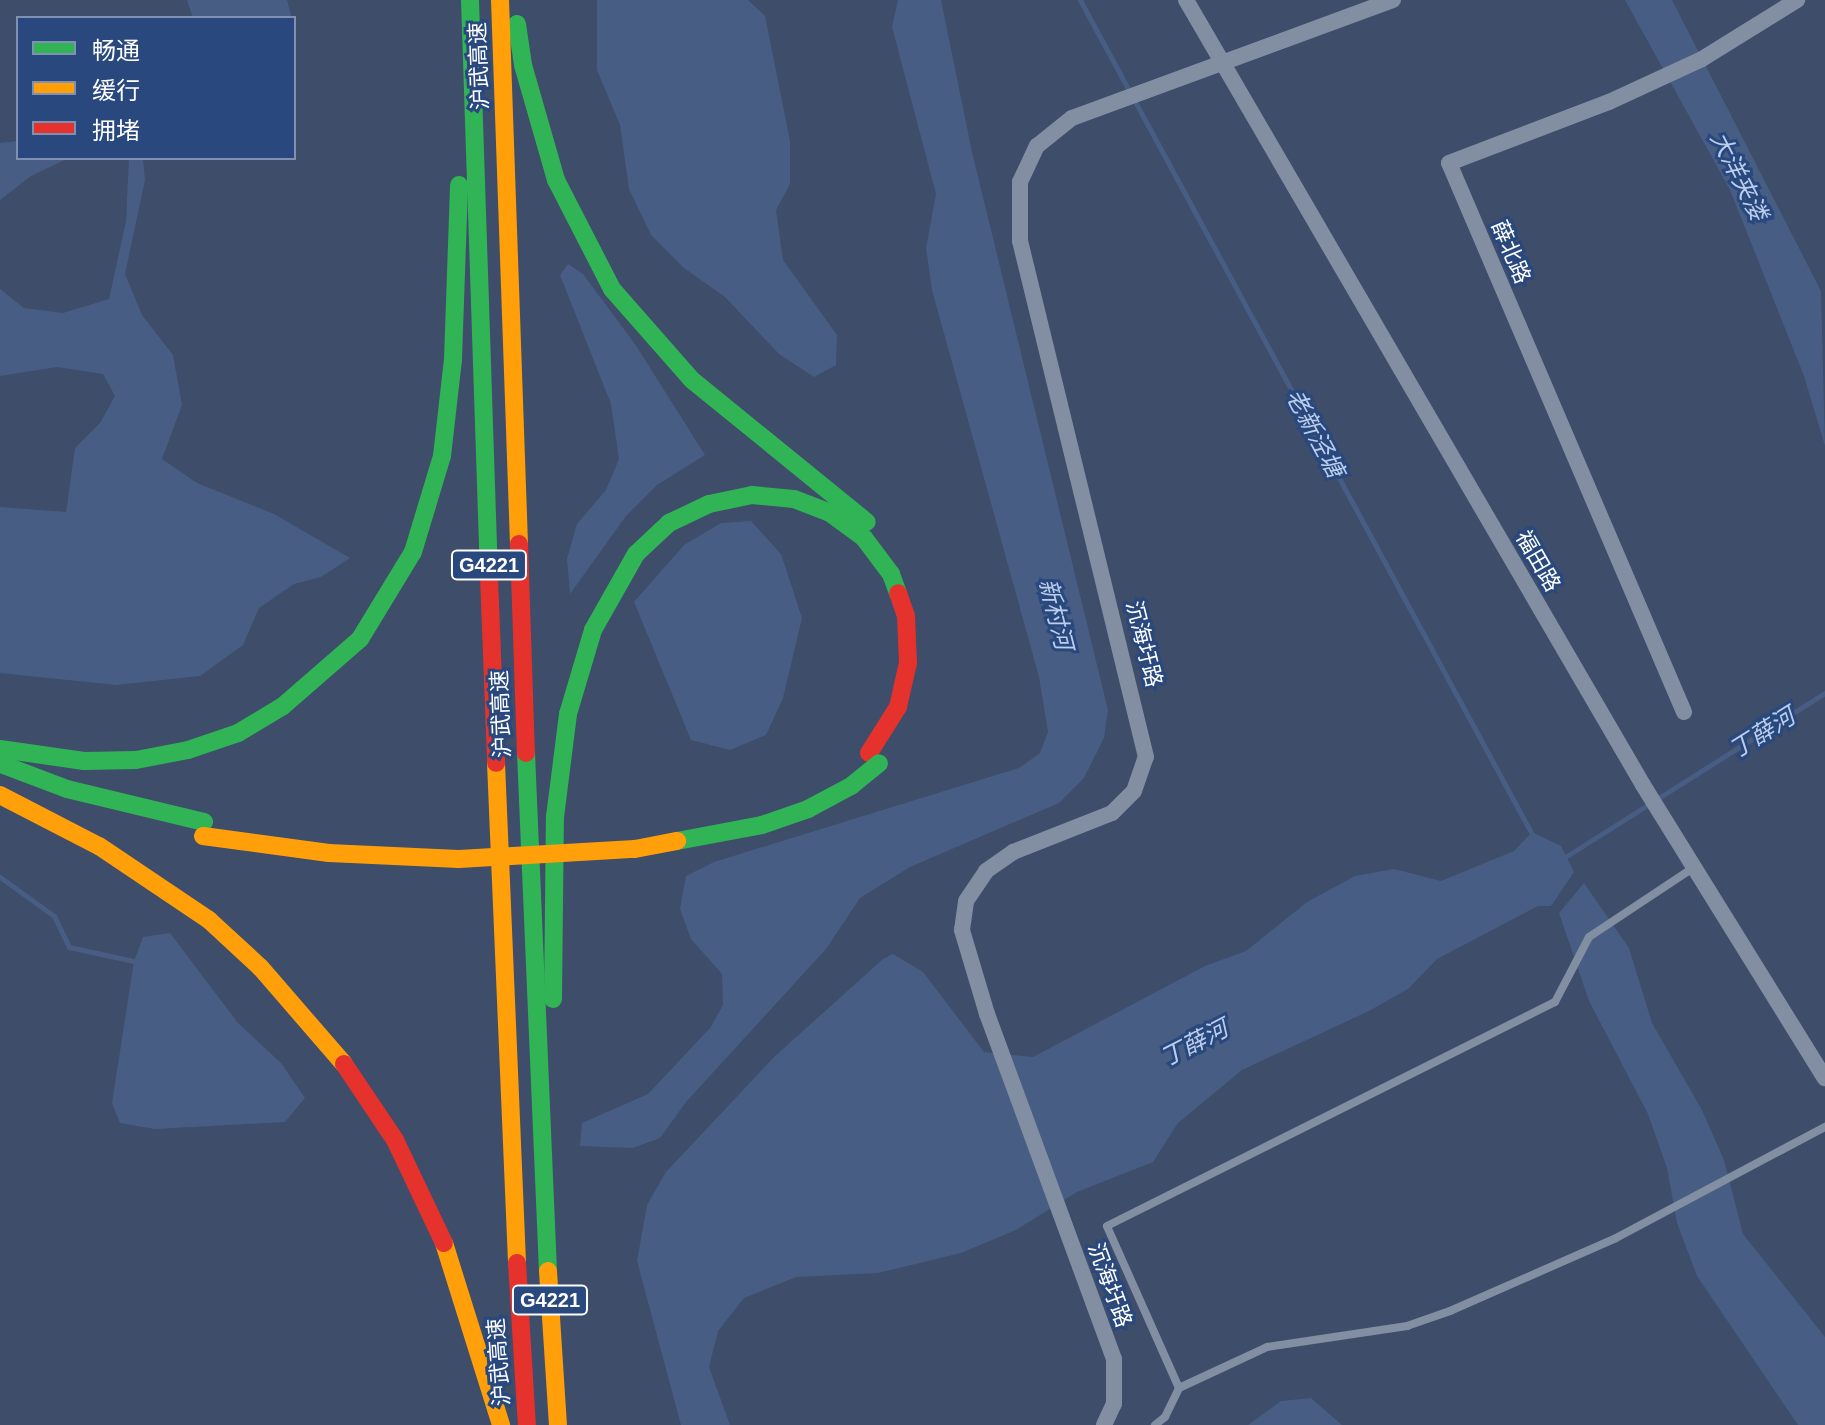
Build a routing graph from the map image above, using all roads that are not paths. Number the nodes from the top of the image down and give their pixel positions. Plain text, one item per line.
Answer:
1 (463, 0) edge
2 (470, 0) edge
3 (500, 0) edge
4 (515, 0) edge
5 (1186, 0) edge
6 (1393, 0) edge
7 (1797, 0) edge
8 (1221, 61) junction
9 (1684, 712) dead end
10 (0, 749) edge
11 (874, 758) junction
12 (0, 764) edge
13 (0, 777) edge
14 (0, 795) edge
15 (204, 829) junction
16 (1693, 868) junction
17 (1825, 1078) edge
18 (1825, 1127) edge
19 (550, 1300) junction
20 (1179, 1388) junction
21 (501, 1425) edge
22 (527, 1425) edge
23 (558, 1425) edge
24 (1104, 1425) edge
25 (1155, 1425) edge

1 - 10 highway
2 - 22 highway, 沪武高速 / G4221
3 - 19 highway, 沪武高速 / G4221
4 - 11 highway
5 - 8 street, 福田路
6 - 8 street, 沉海圩路
7 - 9 street, 薛北路
8 - 16 street, 福田路
8 - 24 street, 沉海圩路
11 - 15 highway
11 - 19 highway
12 - 15 highway
13 - 15 highway
14 - 21 highway
16 - 17 street, 福田路
16 - 20 lane
18 - 20 lane
19 - 23 highway, 沪武高速 / G4221
20 - 25 lane

